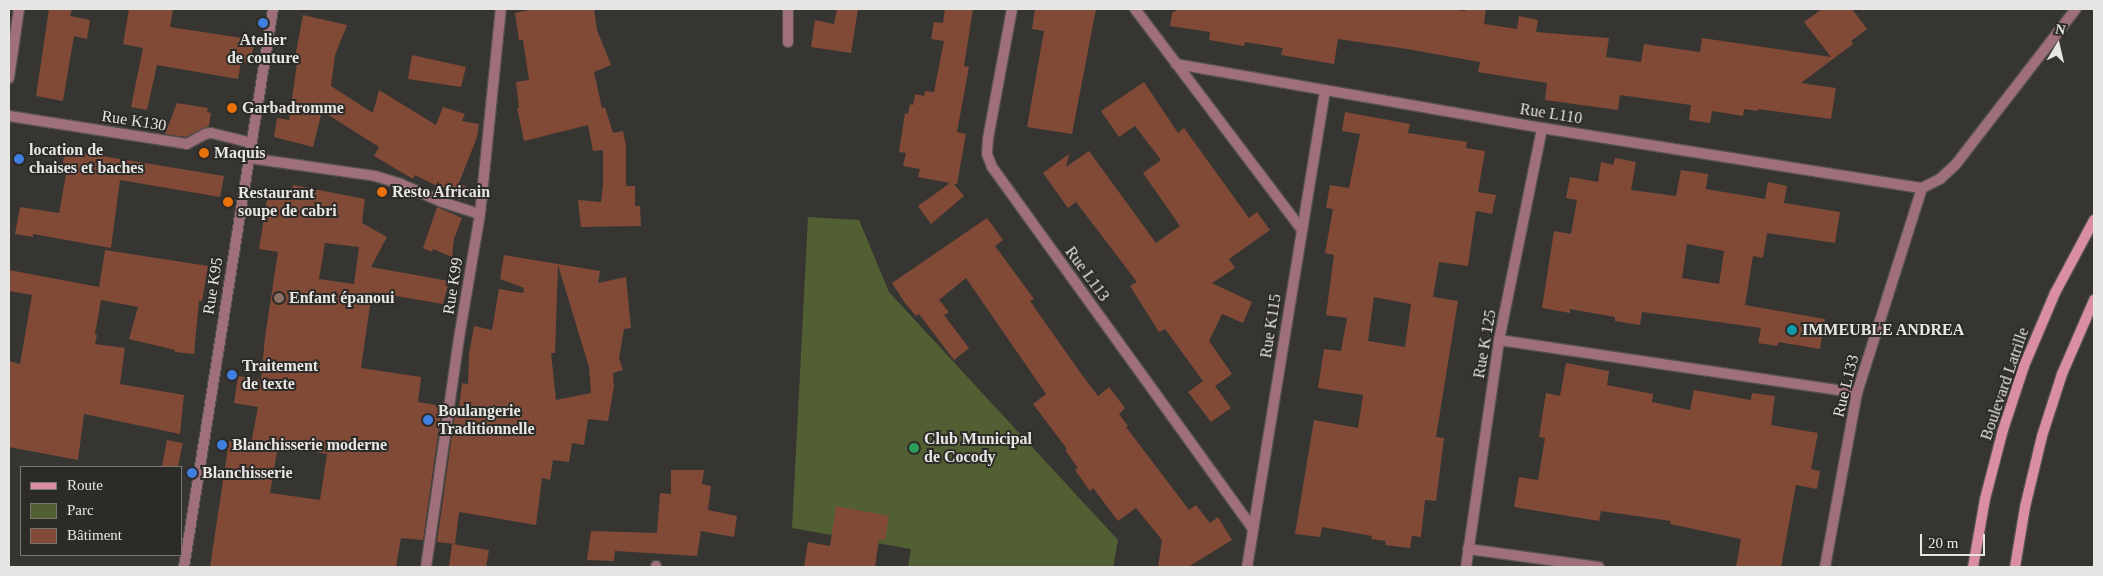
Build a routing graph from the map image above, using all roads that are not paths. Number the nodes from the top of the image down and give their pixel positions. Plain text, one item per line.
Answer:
1 (19, 9) edge
2 (272, 9) edge
3 (502, 9) edge
4 (788, 9) edge
5 (1012, 9) edge
6 (1134, 9) edge
7 (2076, 9) edge
8 (788, 42) dead end
9 (1176, 64) junction
10 (9, 78) edge
11 (1325, 90) junction
12 (9, 116) edge
13 (1542, 128) junction
14 (252, 143) junction
15 (249, 158) junction
16 (1922, 188) junction
17 (480, 214) junction
18 (2094, 220) edge
19 (1302, 230) junction
20 (2094, 300) edge
21 (1499, 340) junction
22 (1857, 393) junction
23 (1253, 529) junction
24 (1468, 549) junction
25 (184, 567) edge
26 (426, 567) edge
27 (1247, 567) edge
28 (1466, 567) edge
29 (1599, 567) edge
30 (1825, 567) edge
31 (1973, 567) edge
32 (2015, 567) edge

1 - 10 street
2 - 14 street, Rue K95
3 - 17 street, Rue K99
4 - 8 street
5 - 23 street, Rue L113
6 - 9 street
7 - 16 street
9 - 11 street, Rue L110
9 - 19 street
11 - 13 street, Rue L110
11 - 19 street, Rue K115
12 - 14 street, Rue K130
13 - 16 street, Rue L110
13 - 21 street, Rue K 125
14 - 15 street, Rue K95
15 - 17 street
15 - 25 street, Rue K95
16 - 22 street, Rue L133
17 - 26 street, Rue K99
18 - 31 main road, Boulevard Latrille
19 - 23 street, Rue K115
20 - 32 main road
21 - 22 street
21 - 24 street, Rue K 125
22 - 30 street, Rue L133
23 - 27 street, Rue K115
24 - 28 street, Rue K 125
24 - 29 street

